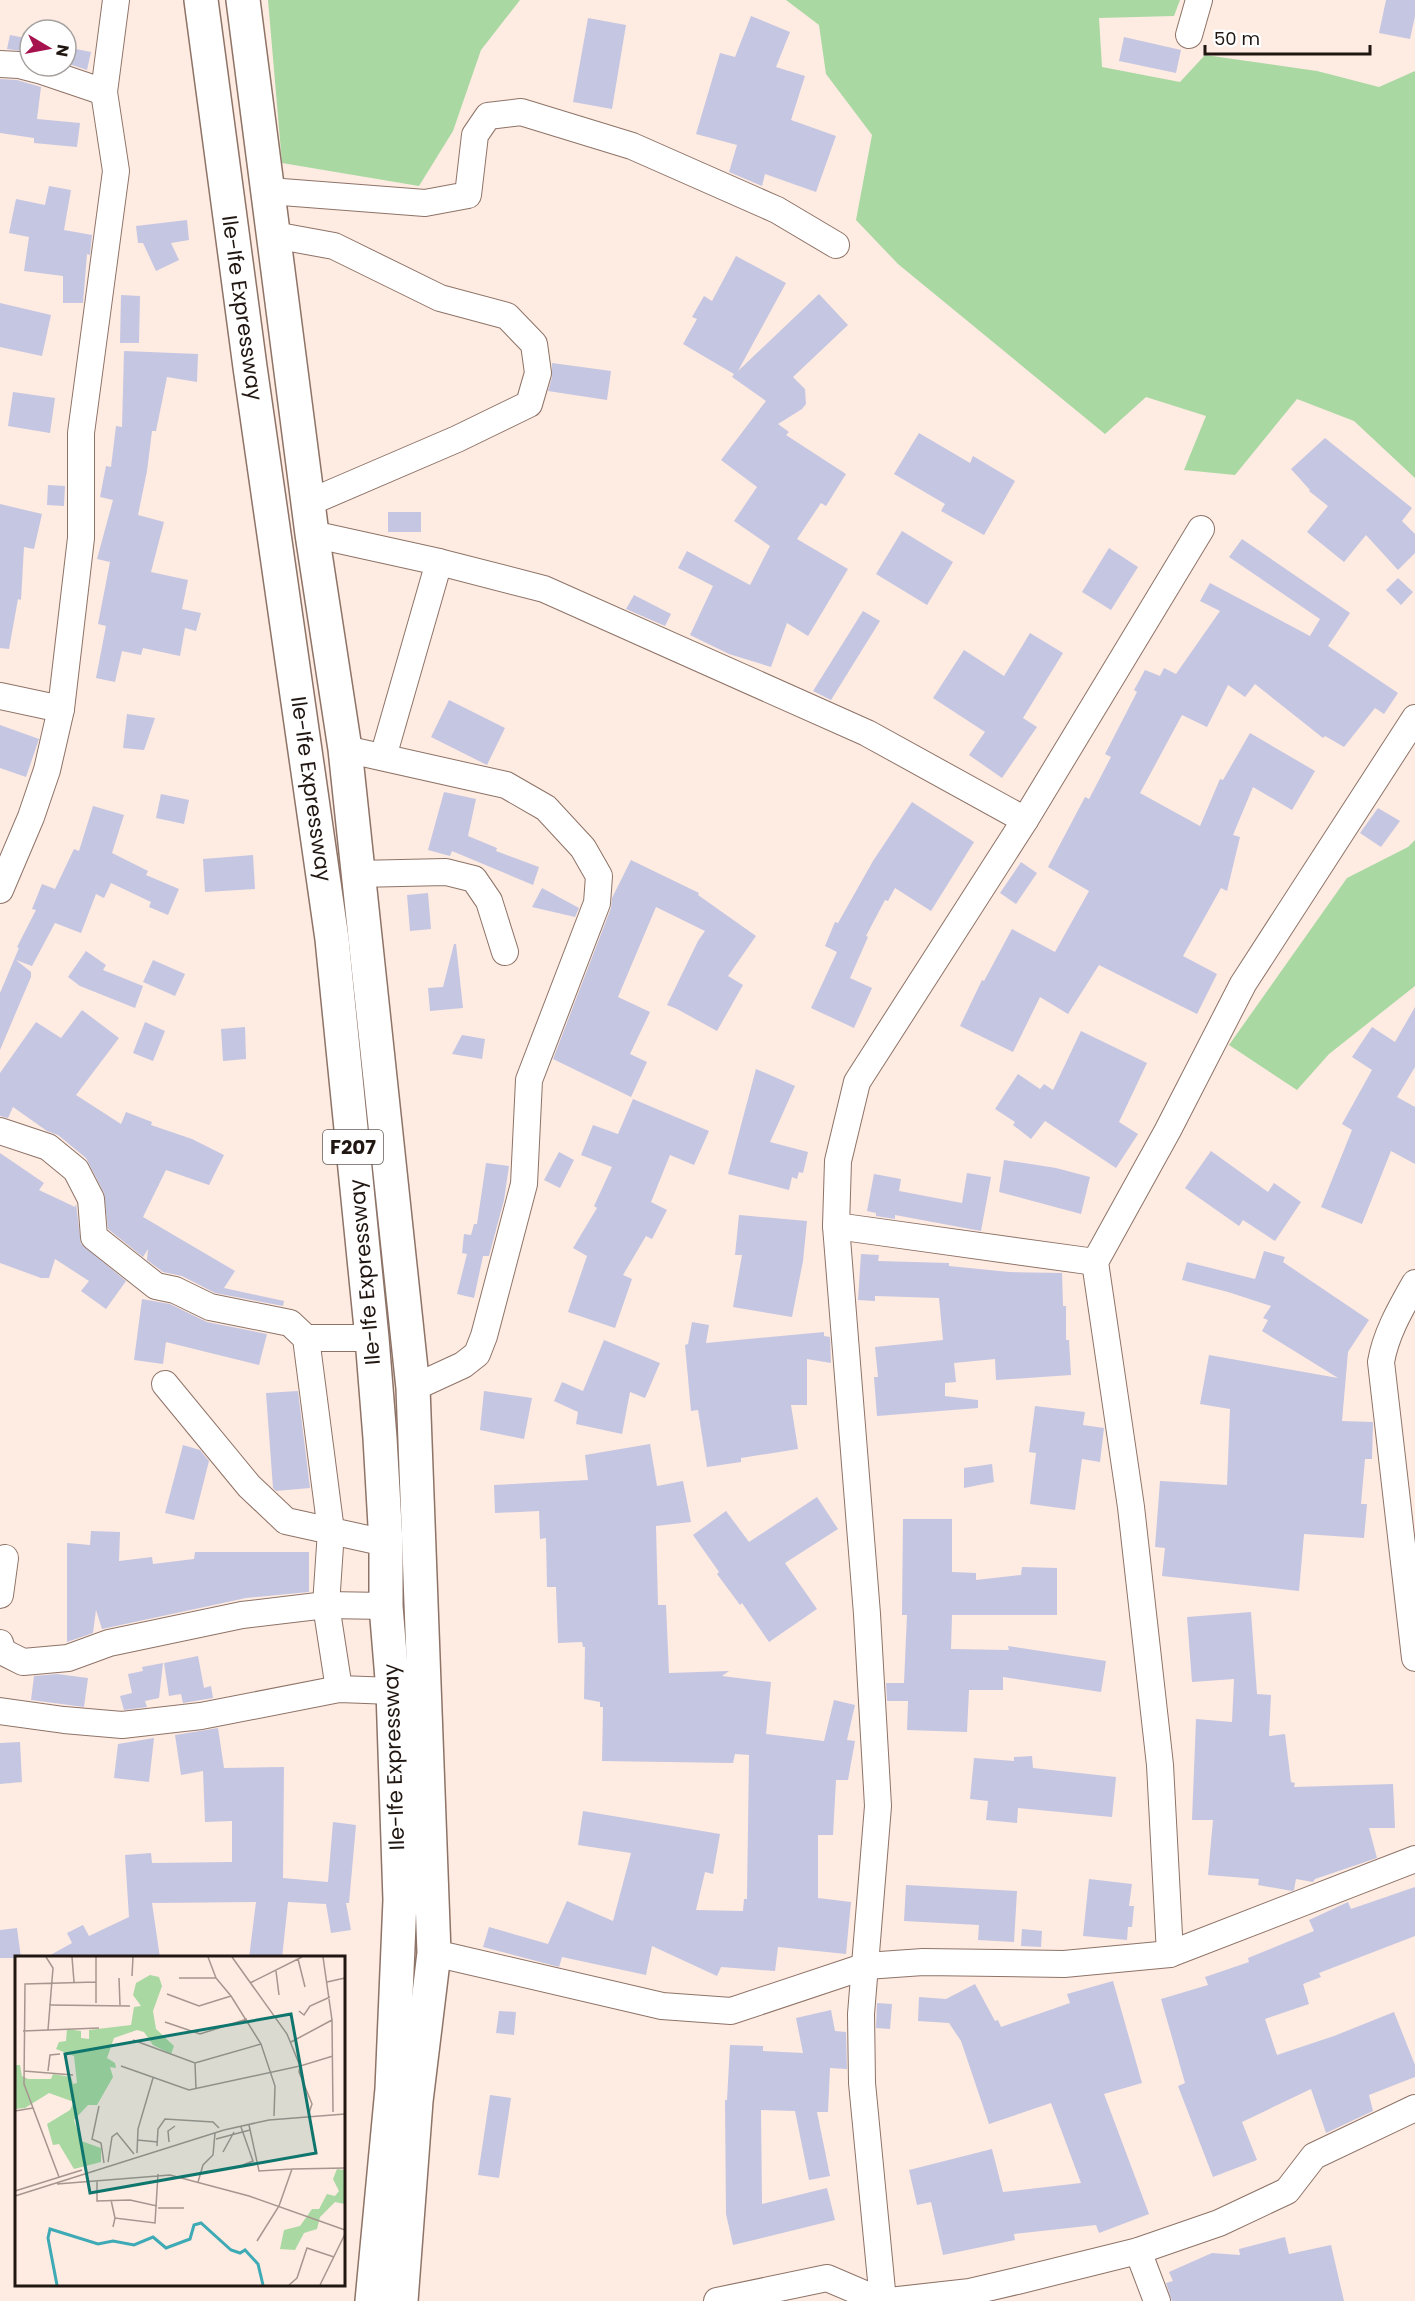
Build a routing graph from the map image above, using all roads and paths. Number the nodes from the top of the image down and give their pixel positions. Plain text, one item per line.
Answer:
1 (116, 0) edge
2 (201, 0) edge
3 (243, 0) edge
4 (1199, 0) edge
5 (1189, 35) dead end
6 (0, 64) edge
7 (104, 92) junction
8 (268, 191) junction
9 (274, 235) junction
10 (836, 245) dead end
11 (250, 367) junction
12 (291, 370) junction
13 (310, 519) junction
14 (1201, 530) dead end
15 (439, 562) junction
16 (0, 696) edge
17 (60, 709) junction
18 (1415, 718) edge
19 (345, 749) junction
20 (383, 757) junction
21 (1025, 820) junction
22 (357, 874) junction
23 (0, 890) edge
24 (506, 952) dead end
25 (0, 1131) edge
26 (836, 1226) junction
27 (1095, 1262) junction
28 (1415, 1283) edge
29 (306, 1338) junction
30 (372, 1338) junction
31 (165, 1384) dead end
32 (413, 1388) junction
33 (331, 1531) junction
34 (386, 1543) junction
35 (4, 1558) dead end
36 (0, 1595) edge
37 (326, 1605) junction
38 (386, 1606) junction
39 (0, 1643) edge
40 (1415, 1658) edge
41 (339, 1689) junction
42 (393, 1691) junction
43 (0, 1712) edge
44 (1415, 1859) edge
45 (434, 1953) junction
46 (1170, 1954) junction
47 (866, 1966) junction
48 (1415, 2108) edge
49 (1138, 2251) junction
50 (372, 2301) edge
51 (401, 2301) edge
52 (717, 2301) edge
53 (882, 2301) edge
54 (890, 2301) edge
55 (1156, 2301) edge

1 - 7 street
2 - 11 main road, Ile-Ife Expressway / F207
3 - 8 main road, Ile-Ife Expressway / F207
4 - 5 street
6 - 7 street
7 - 17 street
8 - 9 main road, Ile-Ife Expressway / F207
8 - 10 street
9 - 12 main road, Ile-Ife Expressway / F207
9 - 13 street
11 - 12 main road
11 - 30 main road, Ile-Ife Expressway / F207
12 - 13 main road, Ile-Ife Expressway / F207
13 - 15 street
13 - 19 main road, Ile-Ife Expressway / F207
14 - 21 street
15 - 20 street
15 - 21 street
16 - 17 street
17 - 23 street
18 - 27 street
19 - 20 street
19 - 22 main road, Ile-Ife Expressway / F207
20 - 32 street
21 - 26 street
22 - 24 street
22 - 32 main road, Ile-Ife Expressway / F207
25 - 29 street
26 - 27 street
26 - 47 street
27 - 46 street
28 - 40 street
29 - 30 street
29 - 33 street
30 - 34 main road, Ile-Ife Expressway / F207
31 - 33 street
32 - 45 main road, Ile-Ife Expressway / F207
33 - 34 street
33 - 37 street
34 - 38 main road, Ile-Ife Expressway / F207
35 - 36 street
37 - 38 street
37 - 39 street
37 - 41 street
38 - 42 main road, Ile-Ife Expressway / F207
41 - 42 street
41 - 43 street
42 - 50 main road, Ile-Ife Expressway / F207
44 - 46 street
45 - 47 street
45 - 51 main road, Ile-Ife Expressway / F207
46 - 47 street
47 - 53 street
48 - 49 street
49 - 54 street
49 - 55 street
52 - 53 street

